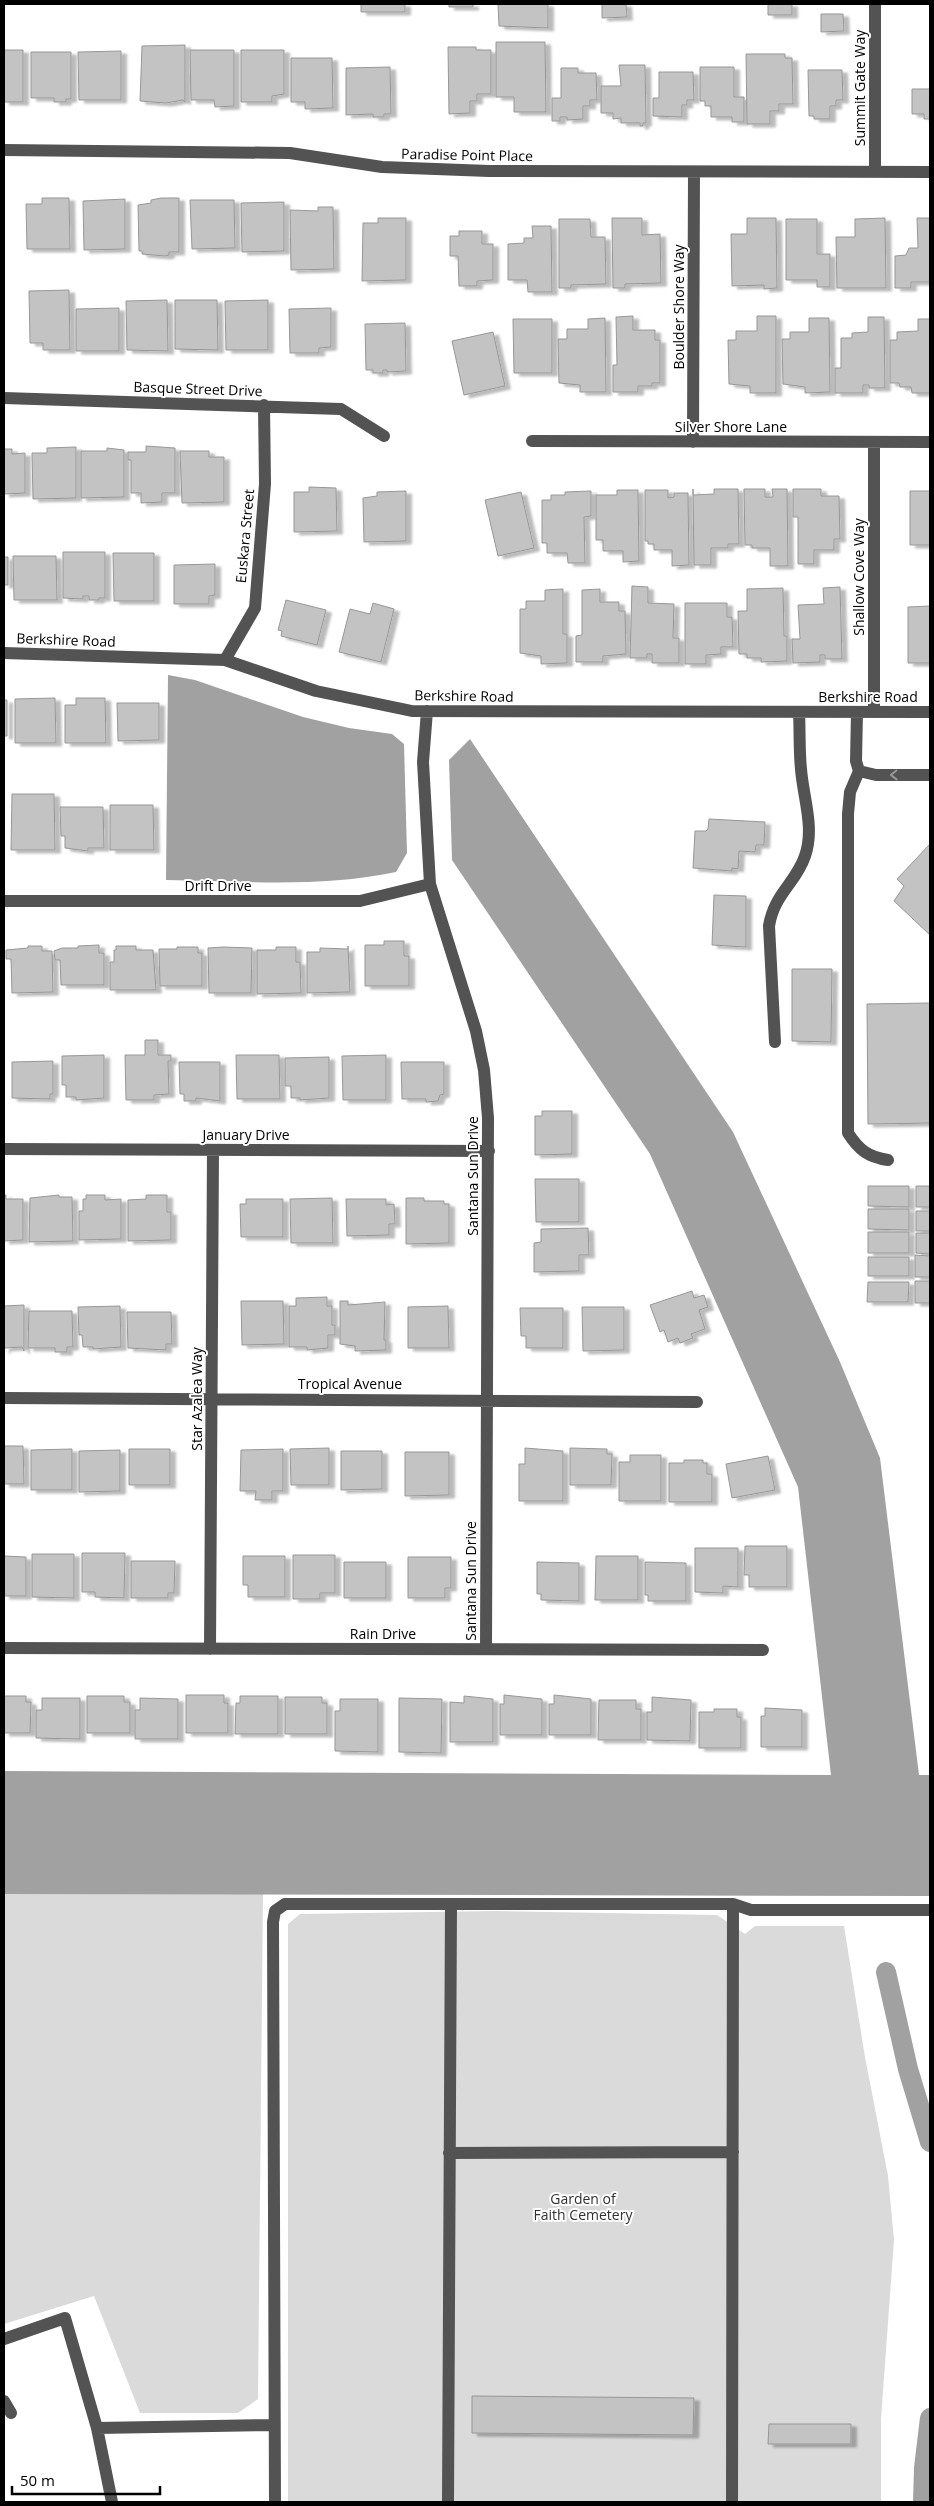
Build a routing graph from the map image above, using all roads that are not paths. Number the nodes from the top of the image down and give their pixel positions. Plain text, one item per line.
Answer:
1 (876, 4) edge
2 (4, 150) edge
3 (694, 172) junction
4 (875, 172) junction
5 (930, 172) edge
6 (4, 394) edge
7 (4, 398) edge
8 (264, 405) junction
9 (384, 436) dead end
10 (532, 441) dead end
11 (693, 442) junction
12 (874, 442) junction
13 (930, 442) edge
14 (4, 653) edge
15 (225, 660) junction
16 (427, 711) junction
17 (799, 712) junction
18 (857, 712) junction
19 (874, 712) junction
20 (930, 712) edge
21 (859, 771) junction
22 (930, 774) edge
23 (430, 884) junction
24 (4, 901) edge
25 (775, 1042) dead end
26 (4, 1149) edge
27 (213, 1150) junction
28 (489, 1151) junction
29 (888, 1160) dead end
30 (4, 1398) edge
31 (212, 1399) junction
32 (486, 1400) junction
33 (697, 1402) dead end
34 (4, 1648) edge
35 (210, 1649) junction
36 (486, 1649) junction
37 (762, 1650) dead end
38 (451, 1904) junction
39 (733, 1904) junction
40 (930, 1910) edge
41 (733, 2152) junction
42 (449, 2153) junction
43 (4, 2339) edge
44 (4, 2401) edge
45 (11, 2413) dead end
46 (273, 2425) junction
47 (97, 2428) junction
48 (112, 2502) edge
49 (275, 2502) edge
50 (448, 2502) edge
51 (732, 2502) edge

1 - 4 street, Summit Gate Way
2 - 3 street, Paradise Point Place
3 - 4 street, Paradise Point Place
3 - 11 street, Boulder Shore Way
4 - 5 street, Paradise Point Place
6 - 7 street
7 - 8 street, Basque Street Drive
8 - 9 street, Basque Street Drive
8 - 15 street, Euskara Street
10 - 11 street, Silver Shore Lane
11 - 12 street, Silver Shore Lane
12 - 13 street, Silver Shore Lane
12 - 19 street, Shallow Cove Way
14 - 15 street, Berkshire Road
15 - 16 street, Berkshire Road
16 - 17 street, Berkshire Road
16 - 23 street, Santana Sun Drive
17 - 18 street, Berkshire Road
17 - 25 street
18 - 19 street, Berkshire Road
18 - 21 street
19 - 20 street, Berkshire Road
22 -> 21 street
21 - 29 street
23 - 24 street, Drift Drive
23 - 28 street, Santana Sun Drive
26 - 27 street, January Drive
27 - 28 street, January Drive
27 - 31 street, Star Azalea Way
28 - 32 street, Santana Sun Drive
30 - 31 street, Tropical Avenue
31 - 32 street, Tropical Avenue
31 - 35 street, Star Azalea Way
32 - 33 street, Tropical Avenue
32 - 36 street, Santana Sun Drive
34 - 35 street, Rain Drive
35 - 36 street, Rain Drive
36 - 37 street, Rain Drive
38 - 39 street
38 - 42 street
38 - 46 street
39 - 40 street
39 - 41 street
41 - 42 street
41 - 51 street
42 - 50 street
43 - 47 street
44 - 45 street
46 - 47 street
46 - 49 street
47 - 48 street

